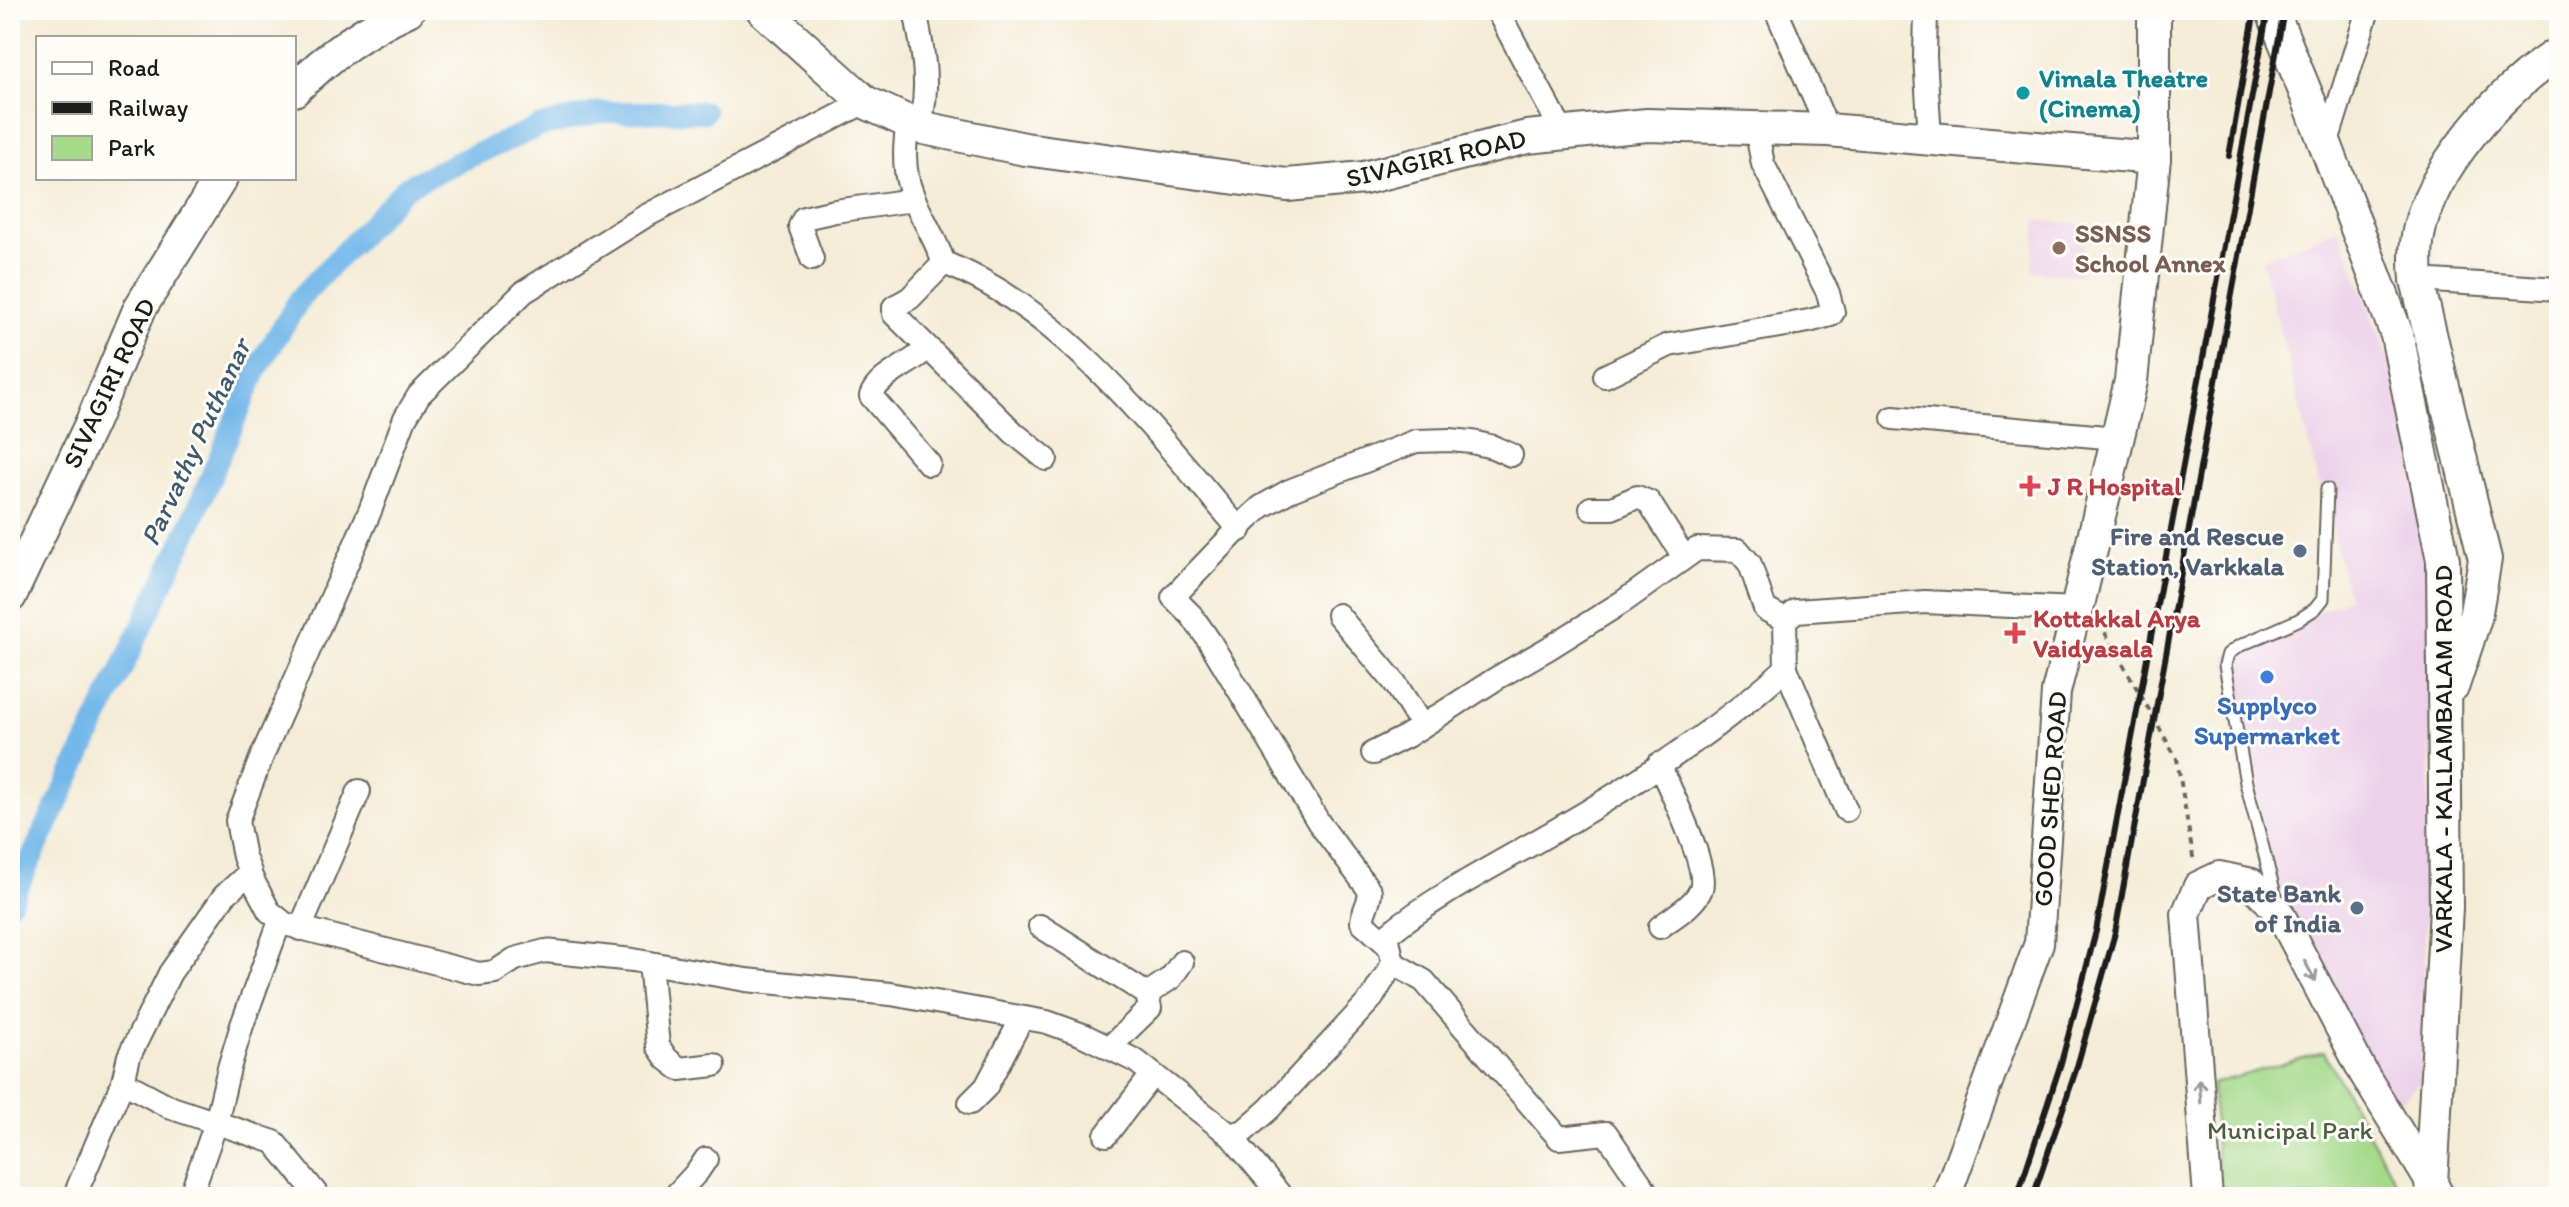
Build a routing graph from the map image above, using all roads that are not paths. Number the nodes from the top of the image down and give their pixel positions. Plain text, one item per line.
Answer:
1 (408, 10) edge
2 (763, 10) edge
3 (915, 10) edge
4 (1497, 10) edge
5 (1776, 10) edge
6 (1926, 10) edge
7 (2154, 10) edge
8 (2272, 10) edge
9 (2368, 10) edge
10 (371, 18) edge
11 (2559, 53) edge
12 (296, 88) edge
13 (865, 102) junction
14 (914, 125) junction
15 (1756, 128) junction
16 (1828, 130) junction
17 (1563, 133) junction
18 (1930, 139) junction
19 (2326, 145) junction
20 (2154, 158) junction
21 (220, 180) edge
22 (913, 200) junction
23 (812, 259) dead end
24 (944, 263) junction
25 (2417, 280) junction
26 (2559, 289) edge
27 (927, 348) junction
28 (1605, 376) dead end
29 (1893, 418) dead end
30 (2117, 438) junction
31 (1511, 455) dead end
32 (1046, 459) dead end
33 (929, 464) dead end
34 (2327, 489) dead end
35 (1591, 508) dead end
36 (1240, 530) junction
37 (1684, 557) junction
38 (10, 596) edge
39 (2079, 599) junction
40 (1338, 615) dead end
41 (1785, 620) junction
42 (1786, 668) junction
43 (2444, 715) junction
44 (1422, 726) junction
45 (1373, 753) dead end
46 (1659, 764) junction
47 (359, 791) dead end
48 (1846, 810) dead end
49 (249, 873) junction
50 (2280, 914) junction
51 (290, 925) junction
52 (1040, 926) dead end
53 (1660, 927) dead end
54 (1391, 954) junction
55 (1182, 962) dead end
56 (650, 963) junction
57 (1147, 994) junction
58 (1022, 1018) junction
59 (1109, 1048) junction
60 (714, 1065) dead end
61 (1152, 1075) junction
62 (123, 1082) junction
63 (970, 1103) dead end
64 (216, 1123) junction
65 (1106, 1135) dead end
66 (1230, 1135) junction
67 (706, 1159) dead end
68 (2434, 1190) edge
69 (74, 1197) edge
70 (190, 1197) edge
71 (319, 1197) edge
72 (674, 1197) edge
73 (1282, 1197) edge
74 (1650, 1197) edge
75 (1946, 1197) edge
76 (2208, 1197) edge

1 - 10 main road
2 - 13 main road, SIVAGIRI ROAD
3 - 14 street
4 - 17 street
5 - 16 street
6 - 18 street
7 - 20 main road, GOOD SHED ROAD
8 - 19 main road, VARKALA - KALLAMBALAM ROAD
9 - 19 street
10 - 12 main road
11 - 25 main road
13 - 14 main road, SIVAGIRI ROAD
13 - 49 street
14 - 17 main road, SIVAGIRI ROAD
14 - 22 street
15 - 16 main road, SIVAGIRI ROAD
15 - 17 main road, SIVAGIRI ROAD
15 - 28 street
16 - 18 main road, SIVAGIRI ROAD
18 - 20 main road, SIVAGIRI ROAD
19 - 43 main road, VARKALA - KALLAMBALAM ROAD
20 - 30 main road, GOOD SHED ROAD
21 - 38 main road, SIVAGIRI ROAD
22 - 23 street
22 - 24 street
24 - 27 street
24 - 36 street
25 - 26 street
25 - 43 main road
27 - 32 street
27 - 33 street
29 - 30 street
30 - 39 main road, GOOD SHED ROAD
31 - 36 street
34 - 50 lane
35 - 37 street
36 - 54 street
37 - 41 street
37 - 44 street
39 - 41 street
39 - 75 street, GOOD SHED ROAD
40 - 44 street
41 - 42 street
42 - 46 street
42 - 48 street
43 - 68 main road, VARKALA - KALLAMBALAM ROAD
44 - 45 street
46 - 53 street
46 - 54 street
47 - 51 street
49 - 51 street
49 - 62 street
50 -> 68 street
76 -> 50 street
51 - 56 street
51 - 64 street
52 - 57 street
54 - 66 street
54 - 74 street
55 - 57 street
56 - 58 street
56 - 60 street
57 - 59 street
58 - 59 street
58 - 63 street
59 - 61 street
61 - 65 street
61 - 66 street
62 - 64 street
62 - 69 street
64 - 70 street
64 - 71 street
66 - 73 street
67 - 72 street

